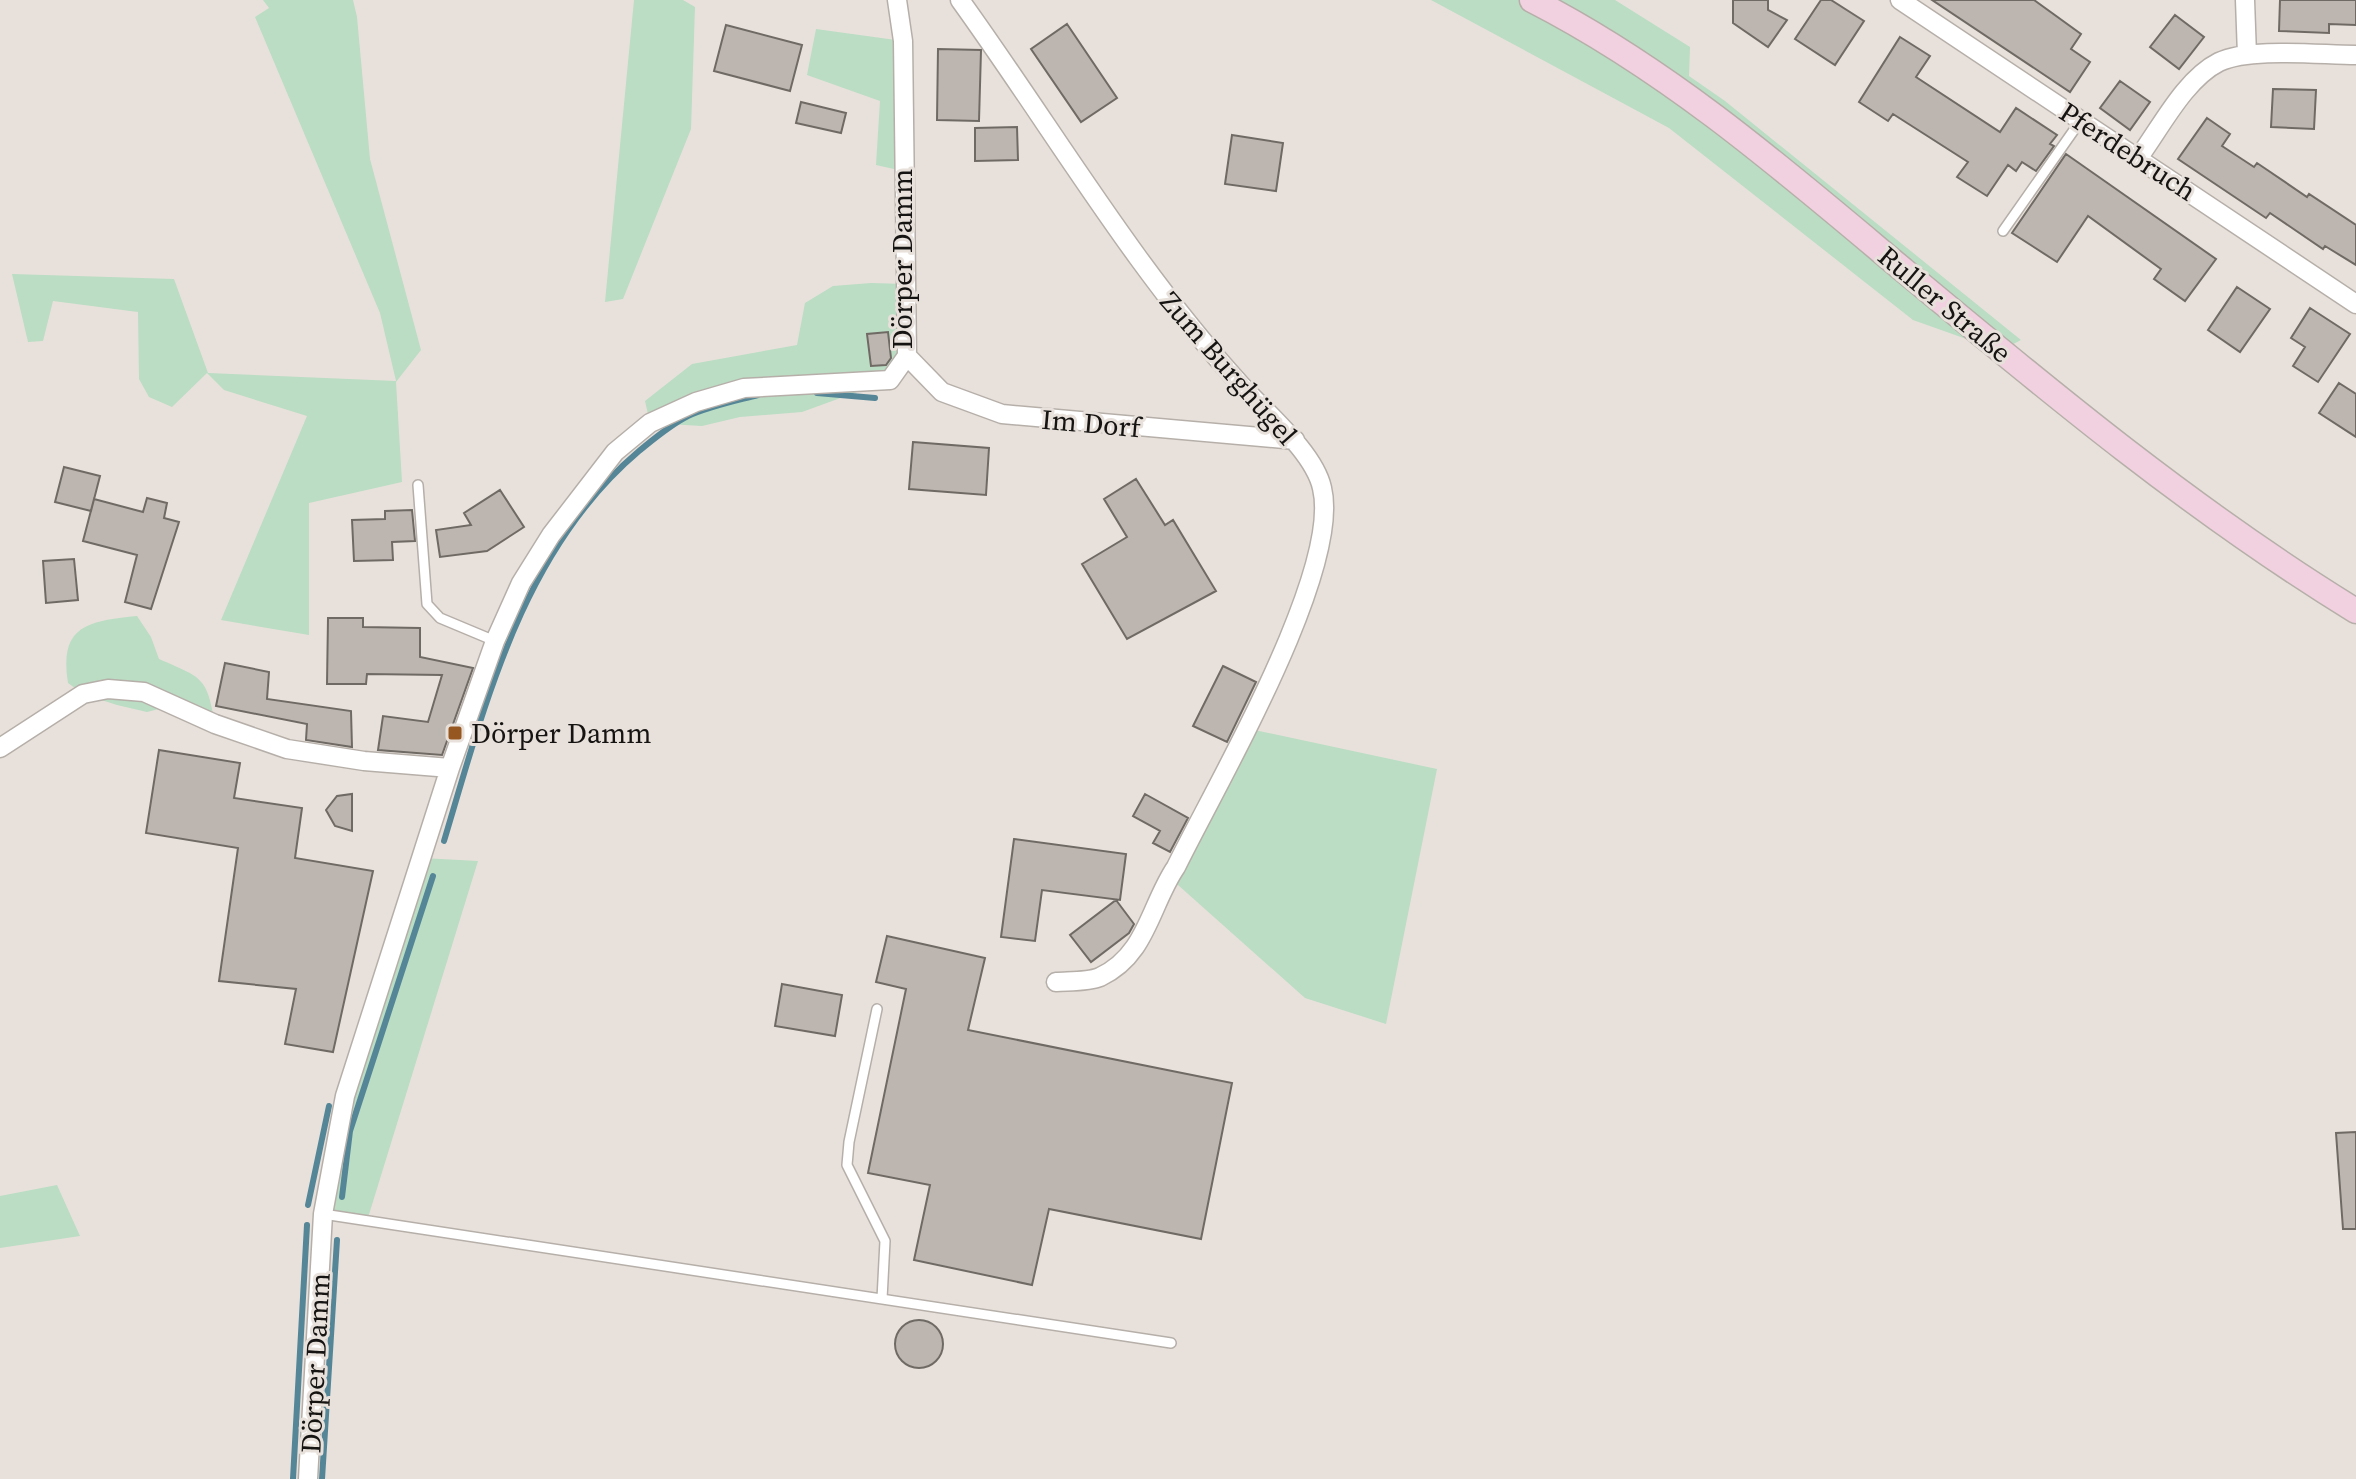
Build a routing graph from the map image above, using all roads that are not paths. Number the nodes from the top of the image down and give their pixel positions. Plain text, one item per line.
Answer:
1 (897, 0) edge
2 (960, 0) edge
3 (1532, 0) edge
4 (1900, 0) edge
5 (2245, 0) edge
6 (1549, 6) edge
7 (2247, 55) junction
8 (2356, 55) edge
9 (2081, 120) junction
10 (2139, 157) junction
11 (2003, 231) dead end
12 (2356, 304) edge
13 (907, 356) junction
14 (1295, 440) junction
15 (418, 485) dead end
16 (2356, 611) edge
17 (495, 641) junction
18 (0, 748) edge
19 (450, 768) junction
20 (1056, 982) dead end
21 (877, 1009) dead end
22 (323, 1214) junction
23 (882, 1299) junction
24 (1171, 1343) dead end
25 (308, 1479) edge

1 - 13 street, Dörper Damm
2 - 14 street, Zum Burghügel
3 - 6 main road, Ruller Straße
4 - 9 street, Pferdebruch
5 - 7 street
6 - 16 main road, Ruller Straße
7 - 8 street
7 - 10 street
9 - 10 street, Pferdebruch
9 - 11 lane
10 - 12 street, Pferdebruch
13 - 14 street, Im Dorf
13 - 17 street, Dörper Damm
14 - 20 street, Zum Burghügel
15 - 17 lane
17 - 19 street, Dörper Damm
18 - 19 street
19 - 22 street, Dörper Damm
21 - 23 lane
22 - 23 lane
22 - 25 street, Dörper Damm
23 - 24 lane

